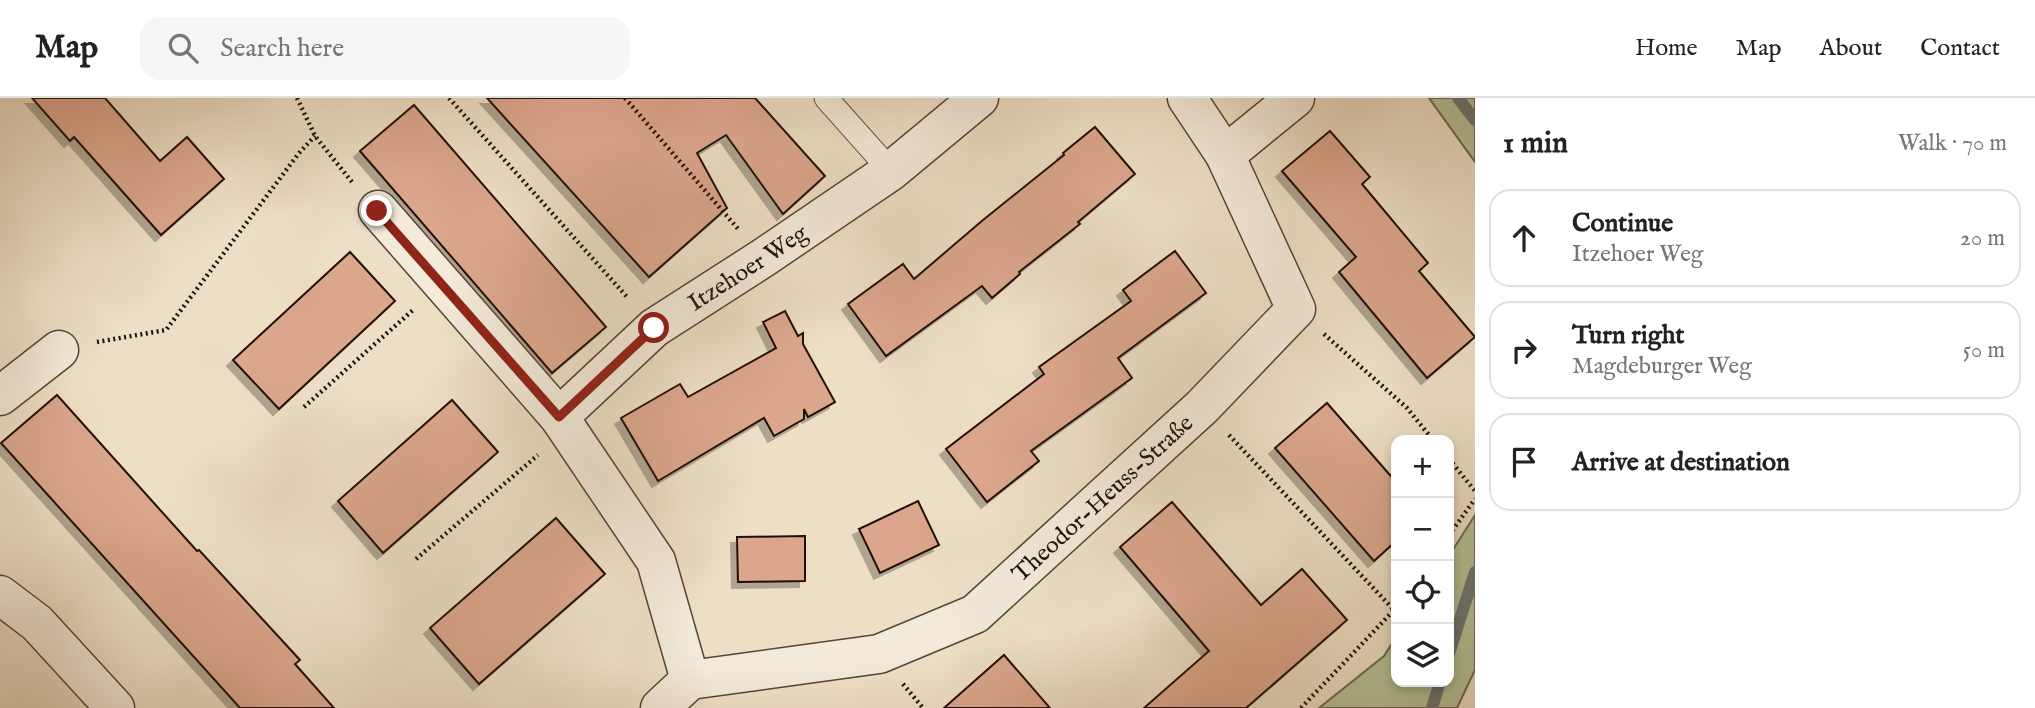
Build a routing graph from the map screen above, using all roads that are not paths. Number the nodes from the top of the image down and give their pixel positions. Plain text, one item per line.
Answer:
1 (826, 98) edge
2 (979, 98) edge
3 (1187, 98) edge
4 (1295, 98) edge
5 (1225, 155) junction
6 (891, 171) junction
7 (377, 211) road end
8 (59, 350) road end
9 (0, 396) edge
10 (563, 423) junction
11 (0, 595) edge
12 (690, 680) junction
13 (115, 708) edge
14 (660, 708) edge

1 - 6 lane
2 - 6 street, Itzehoer Weg
3 - 5 street
4 - 5 street
5 - 12 street, Theodor-Heuss-Straße
6 - 10 street, Itzehoer Weg
7 - 10 street
8 - 9 street
10 - 12 street
11 - 13 street
12 - 14 street

